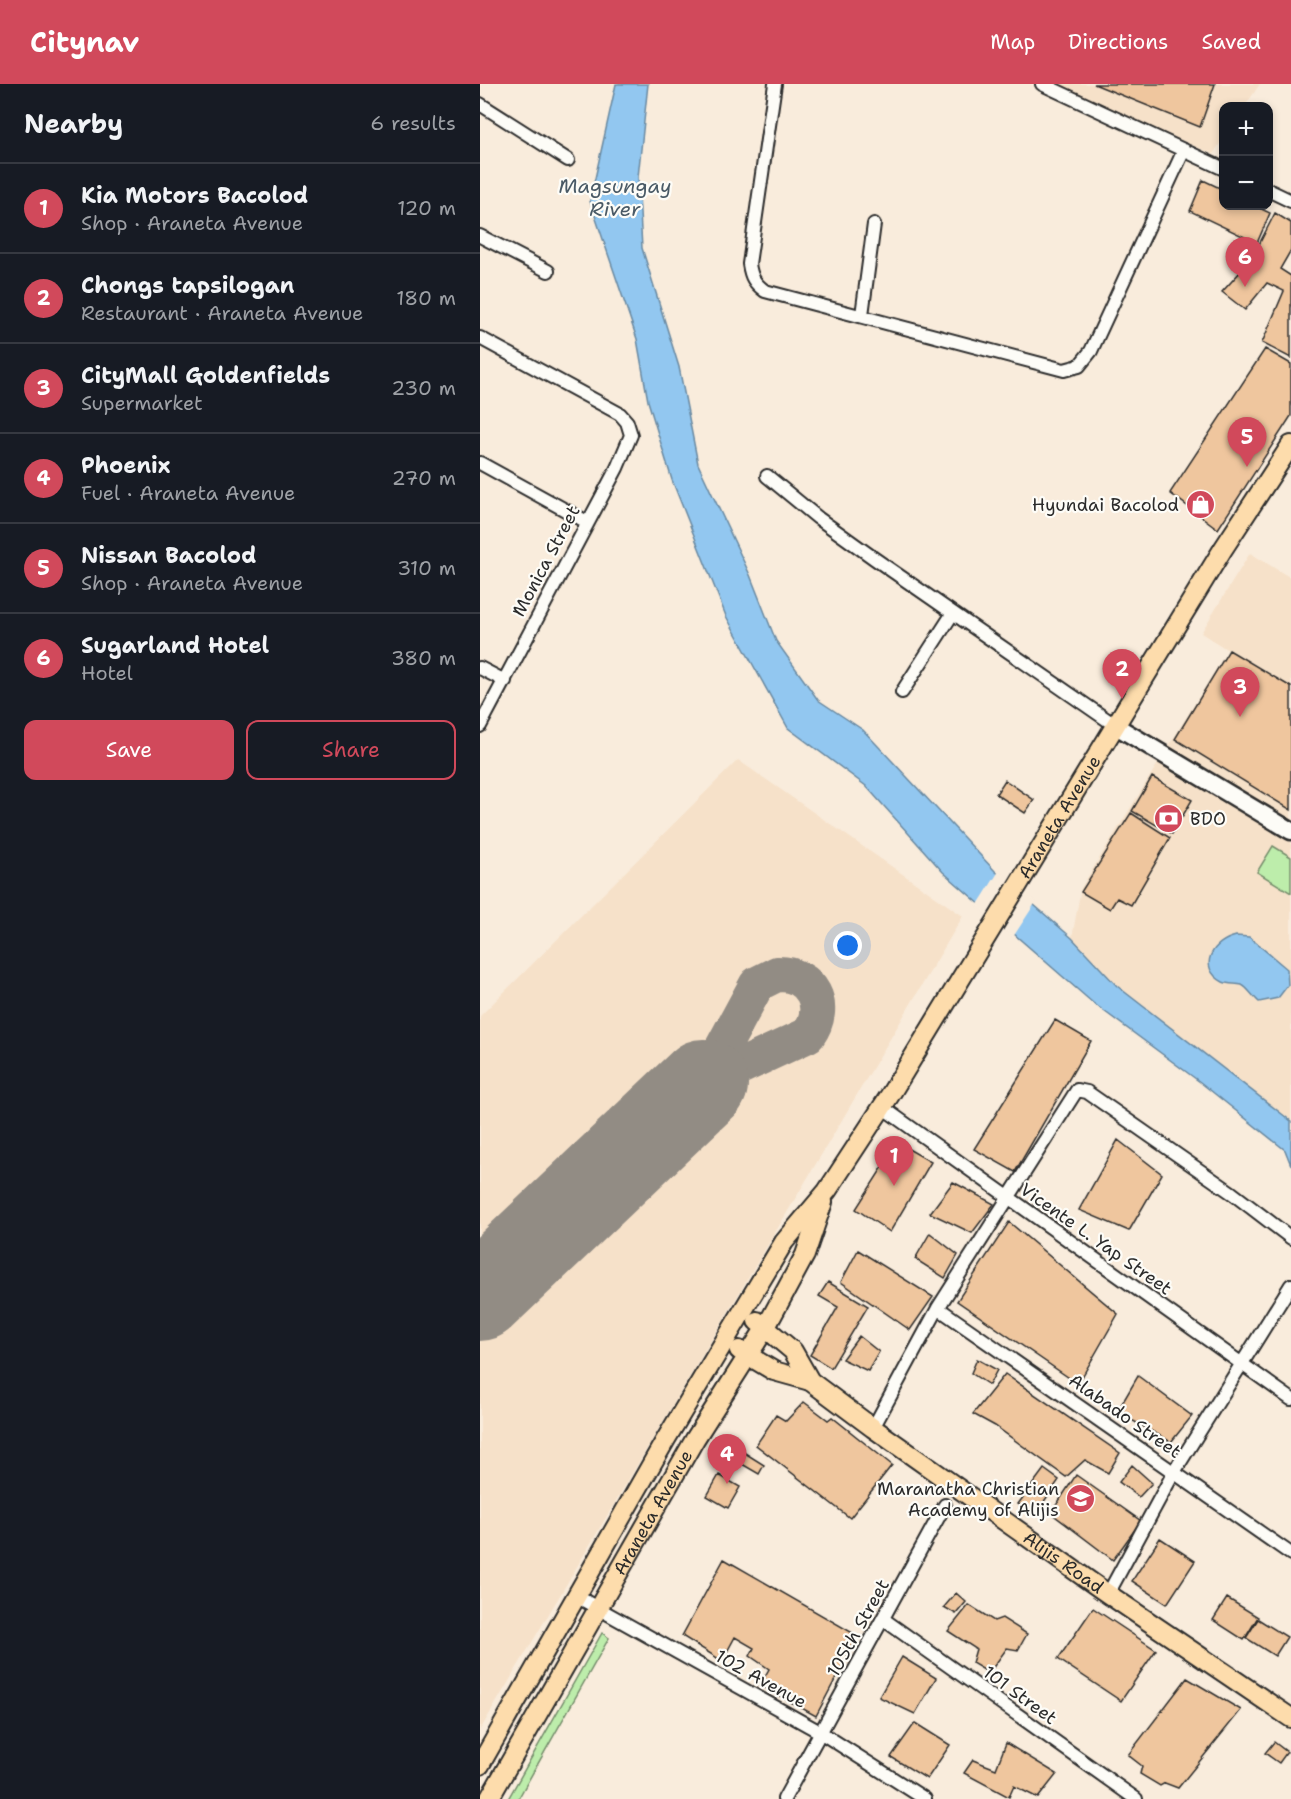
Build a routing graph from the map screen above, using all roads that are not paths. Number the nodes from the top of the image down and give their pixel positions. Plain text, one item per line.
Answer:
1 (775, 84) edge
2 (1042, 84) edge
3 (480, 104) edge
4 (1184, 150) junction
5 (568, 160) dead end
6 (1219, 167) edge
7 (1273, 192) edge
8 (1291, 201) edge
9 (874, 224) dead end
10 (480, 236) edge
11 (548, 271) dead end
12 (862, 315) junction
13 (480, 338) edge
14 (1291, 445) edge
15 (480, 463) edge
16 (767, 476) dead end
17 (587, 522) junction
18 (952, 613) junction
19 (480, 668) edge
20 (505, 681) junction
21 (902, 692) dead end
22 (480, 726) edge
23 (1116, 726) junction
24 (1291, 831) edge
25 (882, 1107) junction
26 (827, 1191) junction
27 (1006, 1197) junction
28 (1291, 1238) edge
29 (1291, 1285) edge
30 (938, 1308) junction
31 (742, 1313) junction
32 (766, 1327) junction
33 (724, 1341) junction
34 (748, 1355) junction
35 (1243, 1366) junction
36 (810, 1381) junction
37 (1291, 1399) edge
38 (873, 1428) junction
39 (1174, 1472) junction
40 (945, 1505) dead end
41 (1291, 1554) edge
42 (1108, 1594) junction
43 (576, 1596) junction
44 (598, 1610) junction
45 (883, 1619) junction
46 (1291, 1718) edge
47 (820, 1732) junction
48 (480, 1765) edge
49 (489, 1799) edge
50 (784, 1799) edge
51 (925, 1799) edge
52 (1136, 1799) edge

1 - 12 street
2 - 4 street
3 - 5 street
4 - 6 street
4 - 12 street
7 - 8 street
9 - 12 street
10 - 11 street
13 - 17 street, Monica Street
14 - 23 main road, Araneta Avenue
15 - 17 street
16 - 18 street
17 - 20 street, Monica Street
18 - 21 street
18 - 23 street
19 - 20 street
20 - 22 street, Monica Street
23 - 24 street
23 - 25 main road, Araneta Avenue
25 - 26 main road, Araneta Avenue
25 - 27 street, Vicente L. Yap Street
26 - 31 main road, Araneta Avenue
26 - 32 main road, Araneta Avenue
27 - 28 street
27 - 30 street
27 - 35 street, Vicente L. Yap Street
29 - 35 street
30 - 38 street
30 - 39 street, Alabado Street
31 - 32 main road, Alijis Road
31 - 33 main road, Araneta Avenue
32 - 34 main road, Araneta Avenue
32 - 36 main road, Alijis Road
33 - 34 main road, Alijis Road
33 - 43 main road, Araneta Avenue
34 - 36 main road, Alijis Road
34 - 44 main road, Araneta Avenue
35 - 37 street, Vicente L. Yap Street
35 - 39 street
36 - 38 main road, Alijis Road
38 - 42 main road, Alijis Road
39 - 41 street, Alabado Street
39 - 42 street
40 - 45 street, 105th Street
42 - 46 main road, Alijis Road
43 - 44 street, 102 Avenue
43 - 48 main road, Araneta Avenue
44 - 47 street, 102 Avenue
44 - 49 main road, Araneta Avenue
45 - 47 street, 105th Street
45 - 52 street, 101 Street
47 - 50 street, 105th Street
47 - 51 street, 102 Avenue

